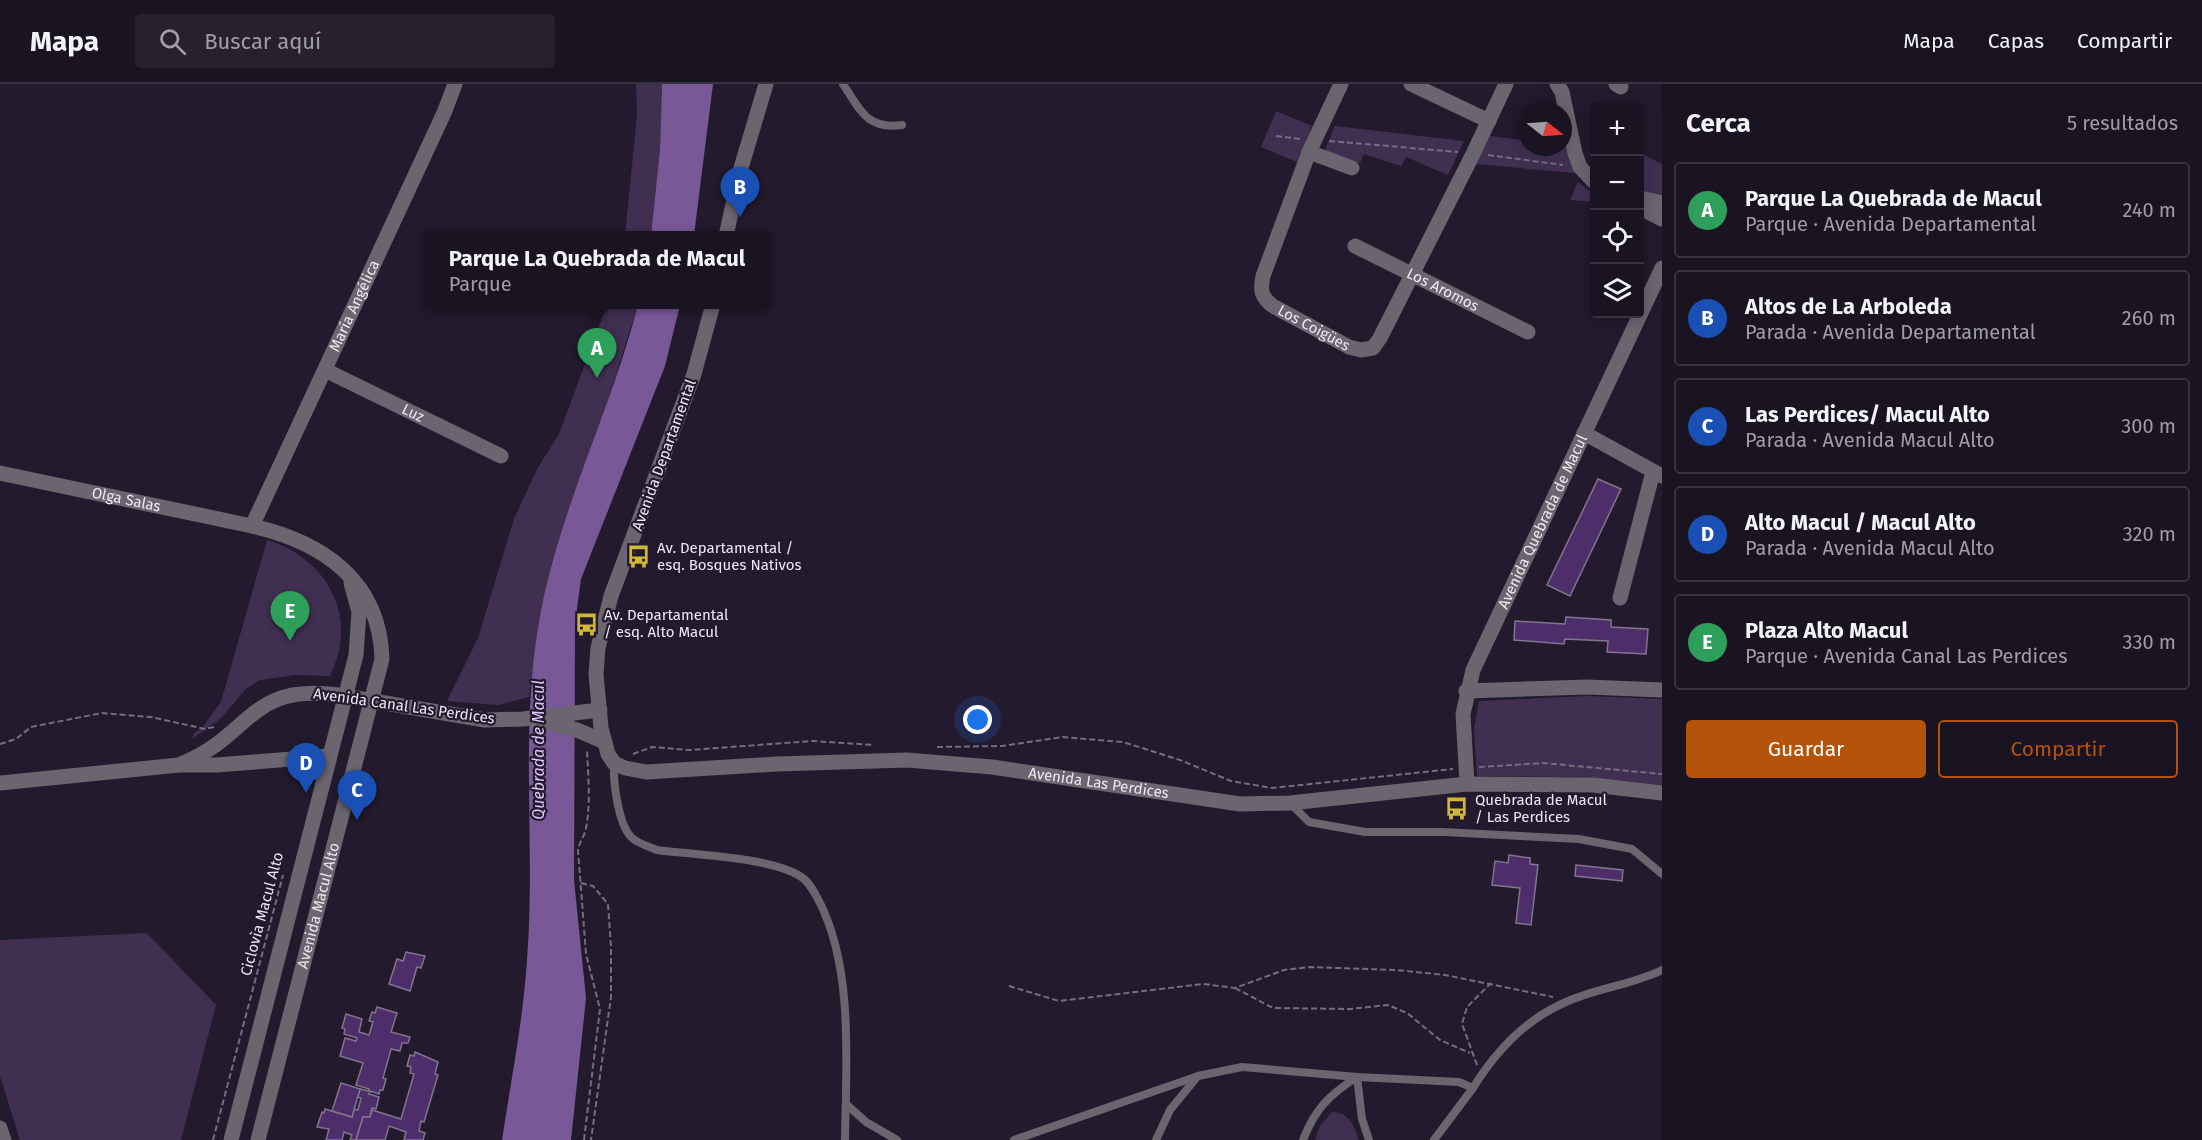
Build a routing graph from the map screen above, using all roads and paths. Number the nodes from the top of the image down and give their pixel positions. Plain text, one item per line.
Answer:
1 (455, 84) edge
2 (766, 84) edge
3 (843, 84) edge
4 (1341, 84) edge
5 (1411, 84) edge
6 (1506, 84) edge
7 (1557, 84) edge
8 (1489, 121) junction
9 (902, 125) dead end
10 (1276, 136) dead end
11 (1312, 146) junction
12 (1473, 154) junction
13 (1580, 167) junction
14 (1352, 168) dead end
15 (1590, 178) edge
16 (1644, 199) edge
17 (1662, 202) edge
18 (1644, 210) edge
19 (1662, 219) edge
20 (727, 231) edge
21 (1355, 246) dead end
22 (1662, 268) edge
23 (1412, 273) junction
24 (712, 309) edge
25 (1528, 332) dead end
26 (325, 369) junction
27 (1584, 433) junction
28 (501, 456) dead end
29 (0, 473) edge
30 (1657, 474) edge
31 (252, 526) junction
32 (347, 575) junction
33 (1620, 598) dead end
34 (1662, 690) edge
35 (1466, 691) junction
36 (344, 696) junction
37 (373, 701) junction
38 (600, 710) junction
39 (526, 718) junction
40 (234, 727) junction
41 (581, 732) junction
42 (0, 744) edge
43 (876, 746) dead end
44 (932, 747) dead end
45 (609, 753) junction
46 (329, 756) junction
47 (179, 765) junction
48 (1466, 767) junction
49 (1662, 774) edge
50 (0, 783) edge
51 (1467, 784) junction
52 (1662, 793) edge
53 (1290, 803) junction
54 (285, 868) dead end
55 (1662, 874) edge
56 (581, 884) junction
57 (1662, 970) edge
58 (1491, 983) junction
59 (1009, 986) dead end
60 (1235, 988) junction
61 (1567, 1001) junction
62 (1470, 1053) junction
63 (1483, 1071) junction
64 (1198, 1076) junction
65 (1357, 1077) junction
66 (1473, 1088) junction
67 (846, 1104) junction
68 (213, 1140) edge
69 (231, 1140) edge
70 (258, 1140) edge
71 (584, 1140) edge
72 (591, 1140) edge
73 (845, 1140) edge
74 (897, 1140) edge
75 (1014, 1140) edge
76 (1156, 1140) edge
77 (1303, 1140) edge
78 (1369, 1140) edge
79 (1434, 1140) edge

1 - 26 street, María Angélica
2 - 20 street
3 - 9 lane
4 - 11 street, Los Coigües
5 - 8 street
6 - 8 street, Los Coigües
7 - 13 street
8 - 12 street, Los Coigües
10 - 11 path
11 - 12 path
11 - 14 street
11 - 23 street, Los Coigües
12 - 13 path
12 - 23 street, Los Coigües
13 - 15 street
16 - 17 street
18 - 19 street
21 - 23 street, Los Aromos
22 - 27 street, Avenida Quebrada de Macul
23 - 25 street, Los Aromos
24 - 38 street, Avenida Departamental
26 - 28 street, Luz
26 - 31 street, María Angélica
27 - 30 street
27 - 35 street, Avenida Quebrada de Macul
29 - 31 street, Olga Salas
30 - 33 street
31 - 32 street, Avenida Macul Alto
32 - 36 street, Avenida Macul Alto
32 - 37 street, Avenida Macul Alto
34 - 35 street
35 - 48 street, Avenida Quebrada de Macul
36 - 37 street, Avenida Canal Las Perdices
36 - 40 street, Avenida Canal Las Perdices
36 - 46 street, Avenida Macul Alto
37 - 39 street, Avenida Canal Las Perdices
37 - 70 street, Avenida Macul Alto
38 - 39 street, Avenida Canal Las Perdices
38 - 45 street
39 - 41 street, Avenida Las Perdices
40 - 42 path
40 - 47 street, Avenida Canal Las Perdices
41 - 45 street, Avenida Las Perdices
41 - 56 path
43 - 45 path
44 - 48 path
45 - 53 street, Avenida Las Perdices
45 - 67 lane
46 - 47 street, Avenida Canal Las Perdices
46 - 69 street, Avenida Macul Alto
47 - 50 street, Avenida Canal Las Perdices
48 - 49 path
48 - 51 street, Avenida Quebrada de Macul
51 - 52 street, Avenida Las Perdices
51 - 53 street, Avenida Las Perdices
53 - 55 lane
54 - 68 path, Ciclovìa Macul Alto
56 - 71 path
56 - 72 path
57 - 61 lane
58 - 60 path
58 - 61 path
58 - 62 path
59 - 60 path
60 - 62 path
61 - 63 lane
62 - 63 path
63 - 66 lane
64 - 65 lane
64 - 75 lane
64 - 76 lane
65 - 66 lane
65 - 77 lane
65 - 78 lane
66 - 79 lane
67 - 73 lane
67 - 74 lane

